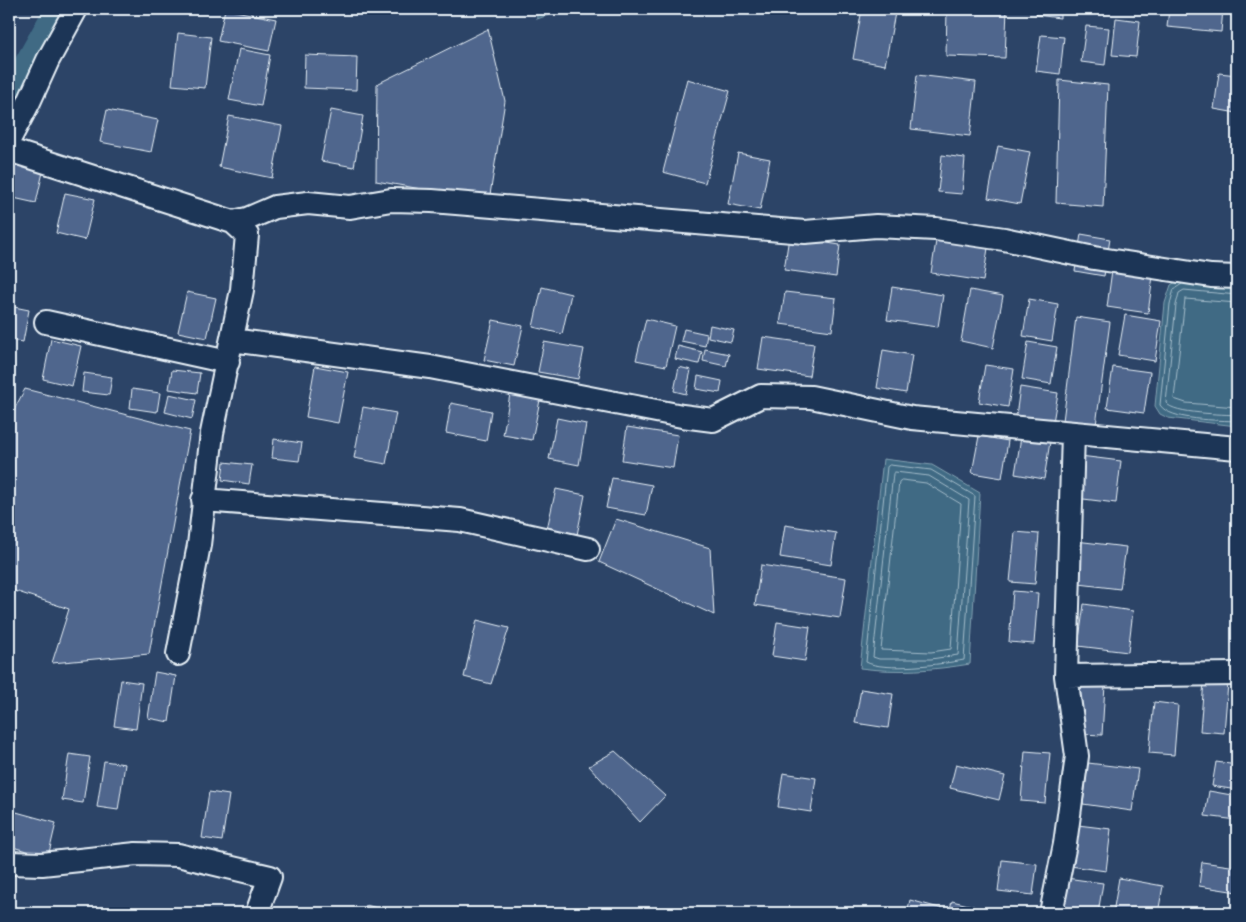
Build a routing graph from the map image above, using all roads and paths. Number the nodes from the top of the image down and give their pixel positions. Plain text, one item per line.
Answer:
1 (76, 9) edge
2 (9, 140) edge
3 (9, 150) edge
4 (233, 222) junction
5 (1237, 277) edge
6 (46, 322) dead end
7 (232, 340) junction
8 (228, 362) junction
9 (1073, 433) junction
10 (1237, 448) edge
11 (203, 500) junction
12 (588, 549) dead end
13 (178, 654) dead end
14 (1237, 674) edge
15 (1066, 676) junction
16 (9, 863) edge
17 (257, 913) edge
18 (1051, 913) edge

1 - 2 street
3 - 4 street
4 - 5 street
4 - 7 street
6 - 8 street
7 - 8 street
7 - 9 street
8 - 11 street
9 - 10 street
9 - 15 street
11 - 12 street
11 - 13 street
14 - 15 street
15 - 18 street
16 - 17 street

